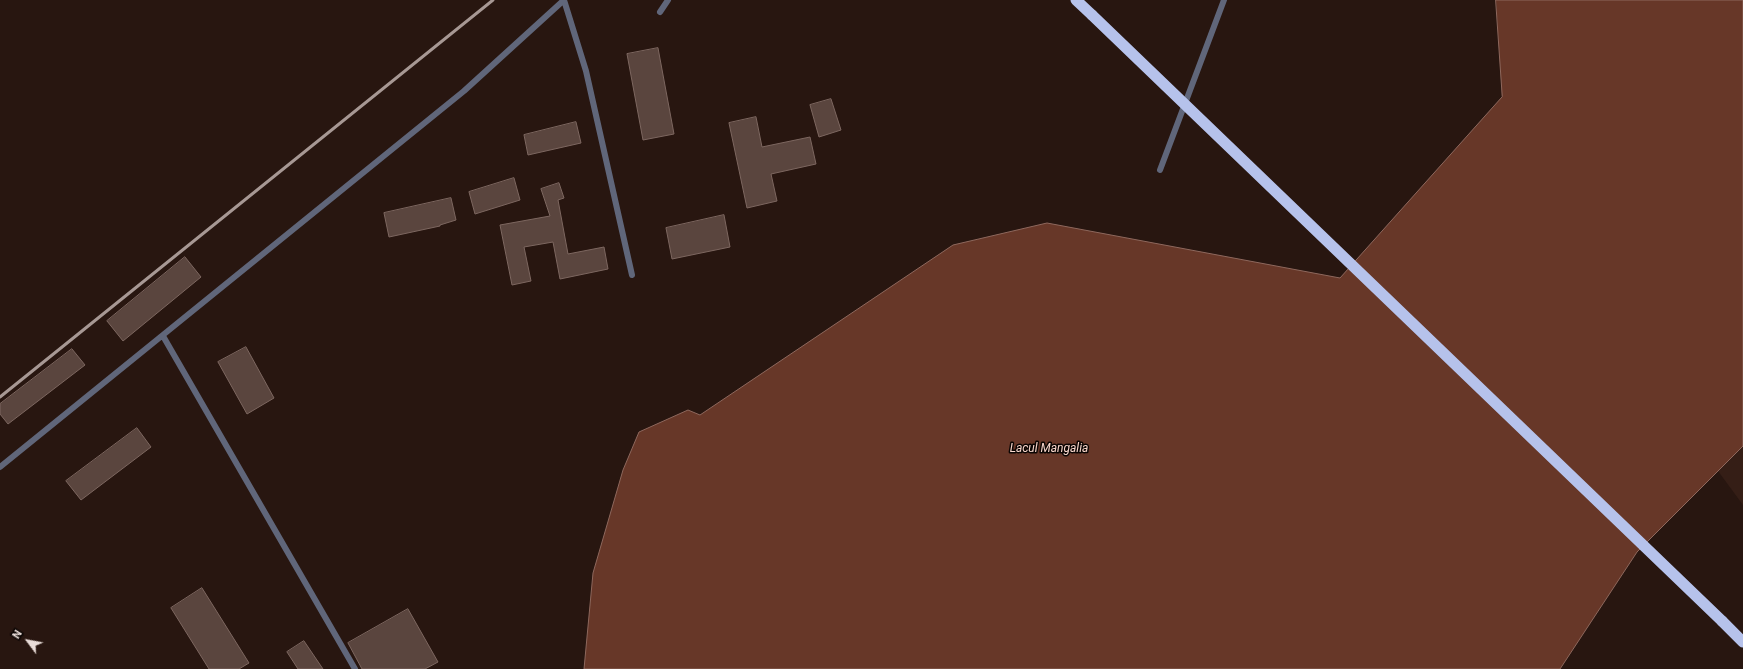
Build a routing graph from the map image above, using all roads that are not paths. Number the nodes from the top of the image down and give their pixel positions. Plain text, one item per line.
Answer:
1 (564, 0) edge
2 (668, 0) edge
3 (1076, 0) edge
4 (1224, 0) edge
5 (660, 12) dead end
6 (1160, 170) dead end
7 (632, 275) dead end
8 (163, 336) junction
9 (0, 467) edge
10 (1743, 642) edge
11 (354, 669) edge

1 - 7 lane
1 - 8 lane
2 - 5 lane
3 - 10 highway, bridge
4 - 6 lane
8 - 9 lane
8 - 11 lane

